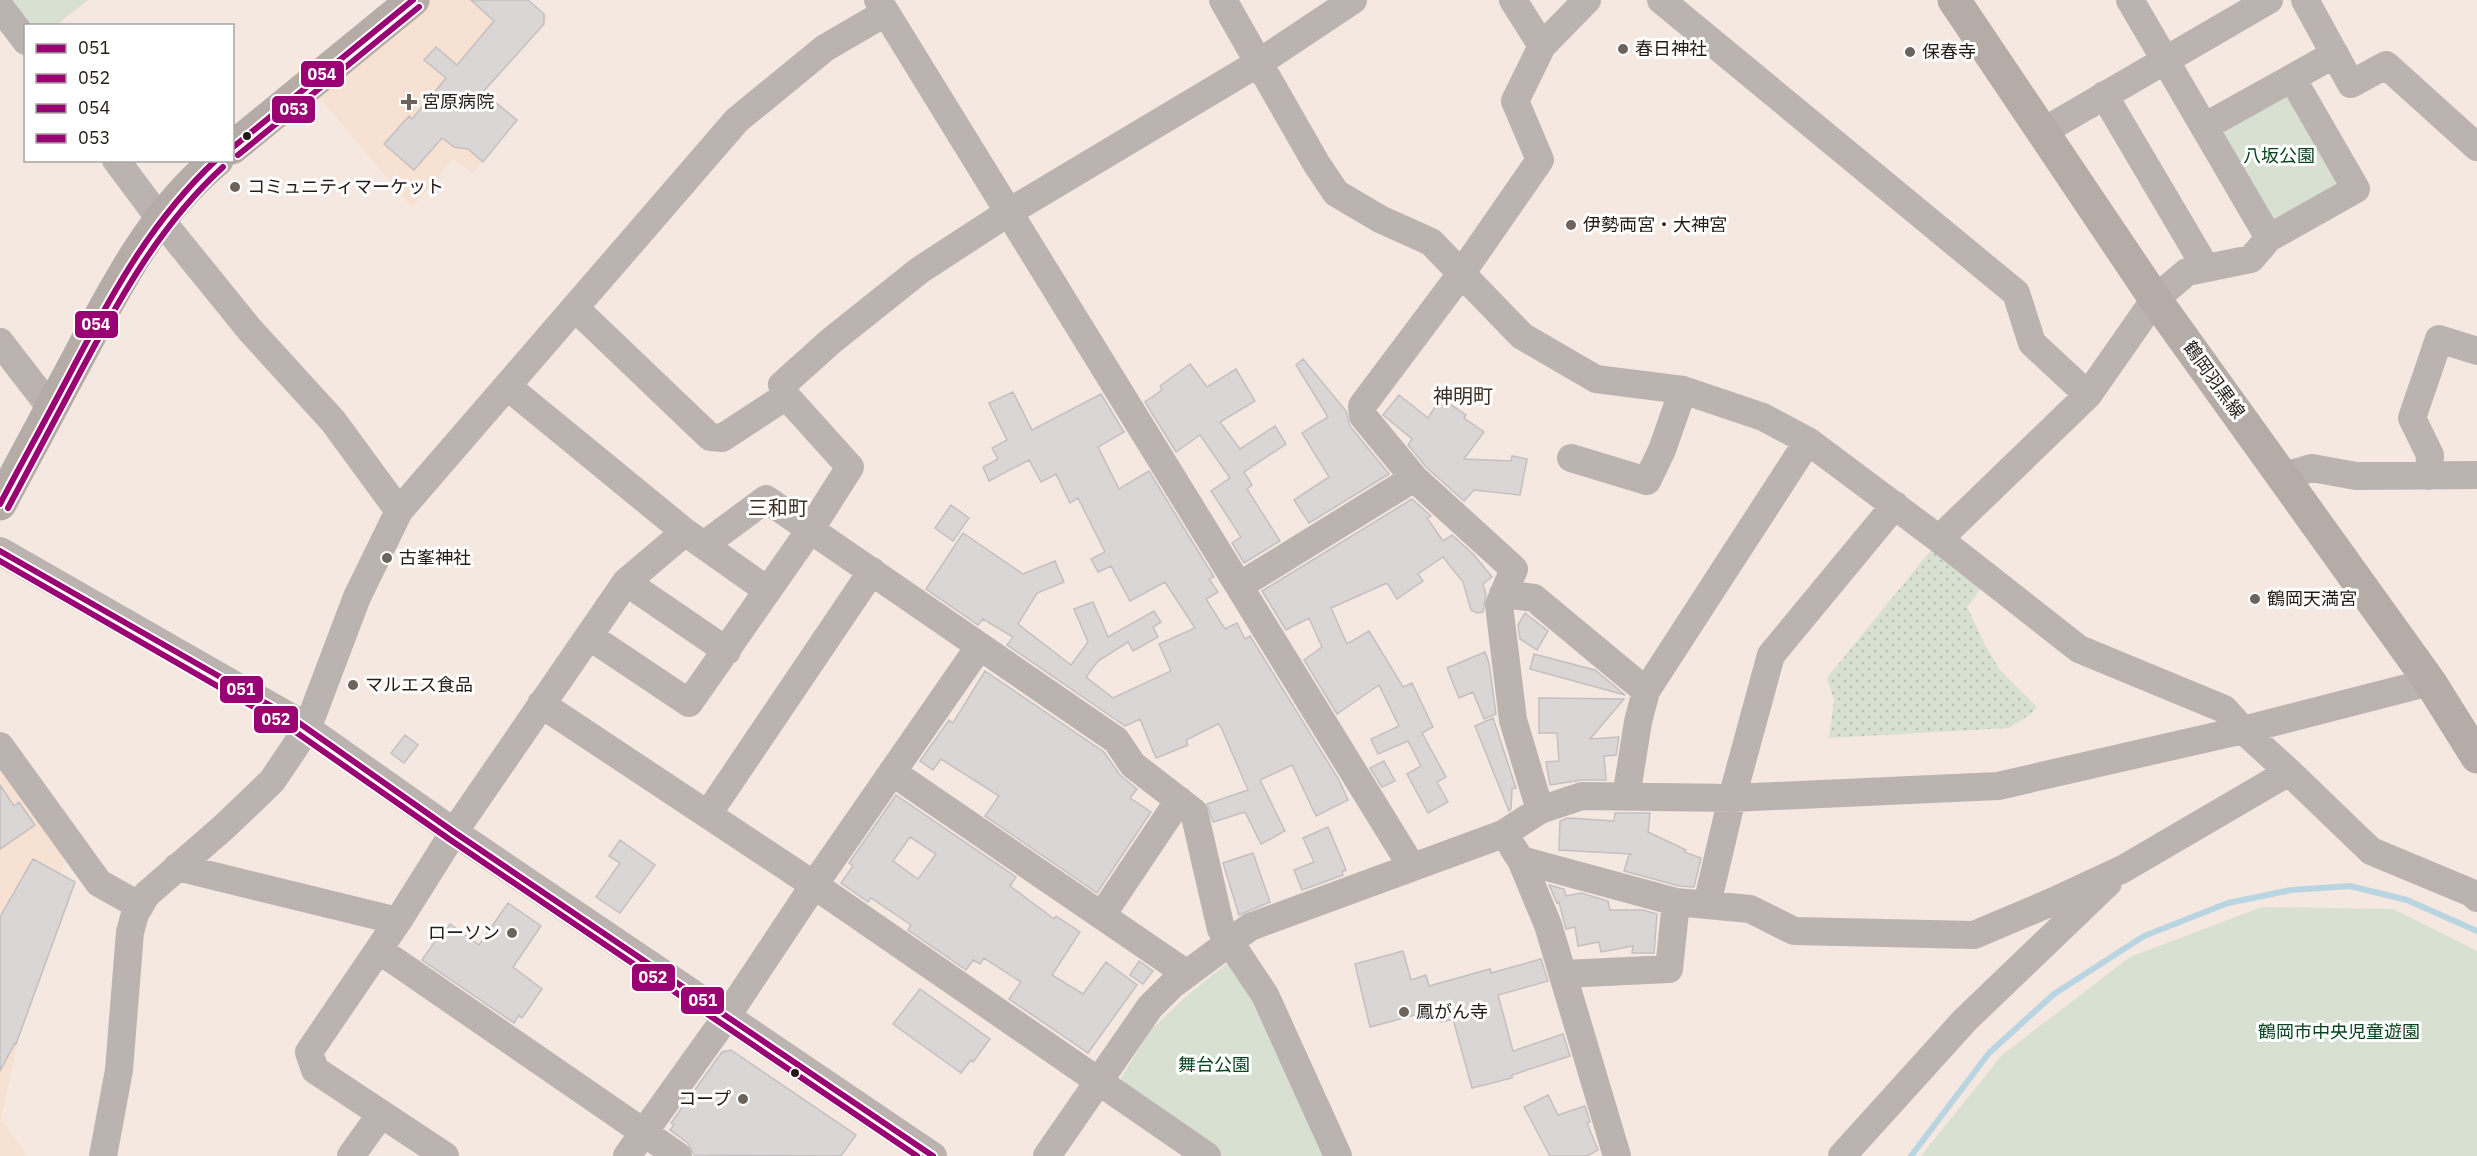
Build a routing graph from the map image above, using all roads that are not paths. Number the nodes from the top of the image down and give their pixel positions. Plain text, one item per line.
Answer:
1 (1223, 0) edge
2 (1353, 0) edge
3 (1513, 0) edge
4 (1587, 0) edge
5 (1661, 0) edge
6 (1954, 0) edge
7 (2130, 0) edge
8 (2269, 0) edge
9 (2305, 0) edge
10 (408, 2) edge
11 (882, 6) edge
12 (0, 7) edge
13 (24, 38) edge
14 (1542, 46) junction
15 (2335, 54) junction
16 (2165, 60) junction
17 (1260, 62) junction
18 (2292, 78) junction
19 (2104, 95) junction
20 (2204, 128) junction
21 (2042, 132) junction
22 (234, 146) edge
23 (2477, 147) edge
24 (117, 162) edge
25 (215, 162) edge
26 (1009, 212) junction
27 (160, 219) junction
28 (2269, 238) junction
29 (2206, 268) junction
30 (1461, 274) junction
31 (2155, 299) junction
32 (575, 308) junction
33 (0, 342) edge
34 (2477, 351) edge
35 (508, 387) junction
36 (1683, 390) junction
37 (2088, 395) junction
38 (786, 396) junction
39 (51, 408) junction
40 (1808, 441) junction
41 (1571, 458) dead end
42 (2477, 475) edge
43 (2284, 476) junction
44 (2429, 476) junction
45 (1414, 478) junction
46 (0, 504) edge
47 (1895, 505) junction
48 (399, 511) junction
49 (810, 530) junction
50 (1939, 538) junction
51 (694, 539) junction
52 (0, 550) edge
53 (872, 571) junction
54 (626, 582) junction
55 (1239, 586) junction
56 (767, 590) junction
57 (1503, 594) junction
58 (589, 636) junction
59 (980, 647) junction
60 (727, 651) junction
61 (2430, 682) junction
62 (1646, 691) junction
63 (542, 704) junction
64 (307, 729) junction
65 (2243, 730) junction
66 (0, 746) edge
67 (2477, 757) edge
68 (2289, 771) junction
69 (892, 772) junction
70 (1626, 797) junction
71 (1732, 798) junction
72 (1179, 800) junction
73 (1540, 810) junction
74 (708, 814) junction
75 (454, 832) junction
76 (1503, 834) junction
77 (1521, 860) junction
78 (177, 867) junction
79 (1413, 867) junction
80 (2123, 869) junction
81 (814, 885) junction
82 (2477, 898) edge
83 (1676, 902) junction
84 (1707, 904) junction
85 (140, 906) junction
86 (1102, 915) junction
87 (398, 921) junction
88 (1230, 943) junction
89 (379, 950) junction
90 (1187, 974) junction
91 (1563, 974) junction
92 (727, 1016) junction
93 (1098, 1081) junction
94 (381, 1114) junction
95 (643, 1132) junction
96 (103, 1156) edge
97 (351, 1156) edge
98 (445, 1156) edge
99 (627, 1156) edge
100 (678, 1156) edge
101 (933, 1156) edge
102 (1047, 1156) edge
103 (1207, 1156) edge
104 (1338, 1156) edge
105 (1617, 1156) edge
106 (1842, 1156) edge

1 - 17 street
2 - 17 street
3 - 14 street
4 - 14 street
5 - 37 street
6 - 21 main road, 鶴岡羽黒線
7 - 16 street
8 - 16 street
9 - 15 street
10 - 22 main road
11 - 26 street
11 - 32 street
12 - 13 street
14 - 30 street
15 - 18 street
15 - 23 street
16 - 19 street
16 - 20 street
17 - 26 street
17 - 30 street
18 - 20 street
18 - 28 street
19 - 21 street
19 - 29 street
20 - 28 street
21 - 31 main road, 鶴岡羽黒線
24 - 27 street
25 - 27 main road
26 - 38 street
26 - 55 street
27 - 39 main road
27 - 48 street
28 - 29 street
29 - 31 street
30 - 36 street
30 - 45 street
31 - 37 street
31 - 43 main road, 鶴岡羽黒線
32 - 35 street
32 - 38 street
33 - 39 street
34 - 44 street
35 - 48 street
35 - 51 street
36 - 40 street
36 - 41 street
37 - 50 street
38 - 49 street
39 - 46 main road
40 - 47 street
40 - 62 street
42 - 44 street
43 - 44 street
43 - 61 main road, 鶴岡羽黒線
45 - 55 street
45 - 57 street
47 - 50 street
47 - 71 street
48 - 64 street
49 - 51 street
49 - 53 street
49 - 56 street
50 - 65 street
51 - 54 street
51 - 56 street
52 - 64 street
53 - 59 street
53 - 74 street
54 - 58 street
54 - 60 street
55 - 79 street
56 - 60 street
57 - 62 street
57 - 73 street
58 - 60 street
58 - 63 street
59 - 69 street
59 - 72 street
61 - 65 street
61 - 67 main road, 鶴岡羽黒線
62 - 70 street
63 - 74 street
63 - 75 street
64 - 75 street
64 - 78 street
65 - 68 street
65 - 71 street
66 - 85 street
68 - 80 street
68 - 82 street
69 - 81 street
69 - 86 street
70 - 71 street
70 - 73 street
71 - 84 street
72 - 86 street
72 - 88 street
73 - 76 street
74 - 81 street
75 - 87 street
75 - 92 street
76 - 77 street
76 - 79 street
77 - 83 street
77 - 91 street
78 - 85 street
78 - 87 street
79 - 88 street
80 - 84 street
80 - 106 street
81 - 92 street
81 - 93 street
83 - 84 street
83 - 91 street
85 - 96 street
86 - 90 street
87 - 89 street
88 - 90 street
88 - 104 street
89 - 94 street
89 - 95 street
90 - 93 street
91 - 105 street
92 - 95 street
92 - 101 street
93 - 102 street
93 - 103 street
94 - 97 street
94 - 98 street
95 - 99 street
95 - 100 street

